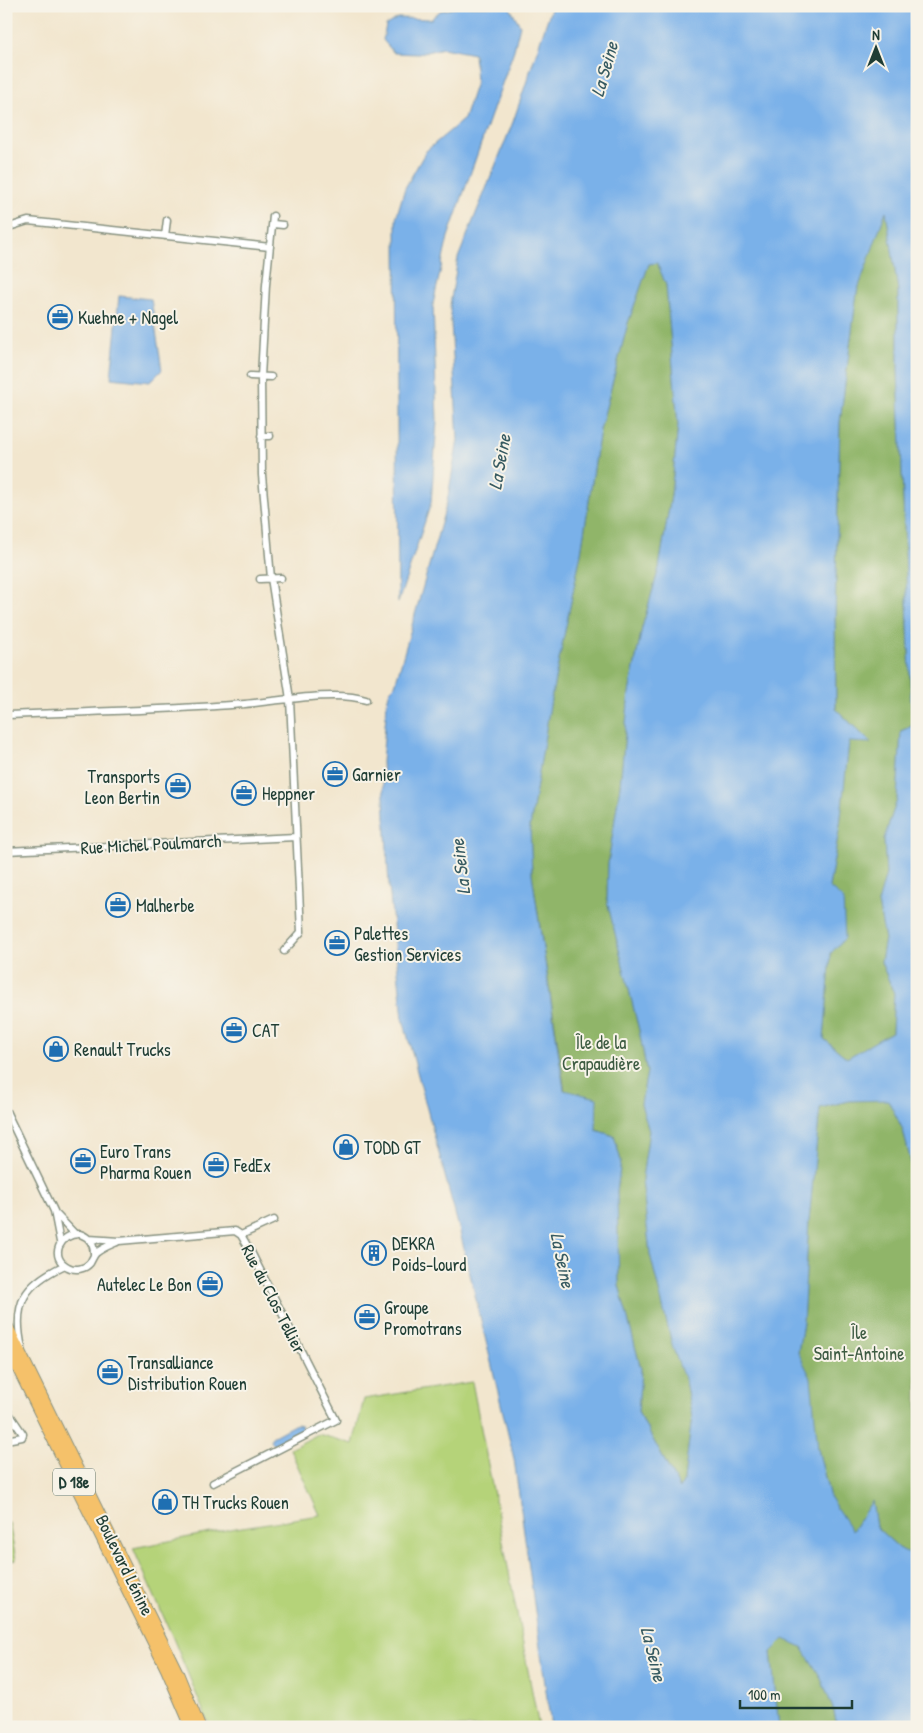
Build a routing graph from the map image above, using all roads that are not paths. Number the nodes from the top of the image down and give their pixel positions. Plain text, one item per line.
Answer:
1 (273, 216) dead end
2 (167, 220) dead end
3 (272, 224) junction
4 (283, 225) dead end
5 (6, 228) edge
6 (165, 236) junction
7 (270, 247) junction
8 (250, 376) dead end
9 (261, 376) junction
10 (271, 377) dead end
11 (261, 436) junction
12 (270, 436) dead end
13 (271, 578) junction
14 (281, 578) dead end
15 (260, 579) dead end
16 (290, 699) junction
17 (366, 700) dead end
18 (6, 715) edge
19 (296, 837) junction
20 (6, 851) edge
21 (284, 951) dead end
22 (6, 1111) edge
23 (54, 1211) junction
24 (274, 1220) dead end
25 (75, 1234) junction
26 (242, 1236) junction
27 (89, 1239) junction
28 (119, 1241) junction
29 (60, 1242) junction
30 (94, 1254) junction
31 (65, 1265) junction
32 (6, 1324) edge
33 (6, 1345) edge
34 (25, 1361) junction
35 (6, 1410) edge
36 (6, 1440) edge
37 (213, 1483) dead end
38 (192, 1727) edge
39 (200, 1727) edge

1 - 3 street
2 - 6 street
3 - 4 street
3 - 7 street
5 - 6 street
6 - 7 street
7 - 9 street
8 - 9 street
9 - 10 street
9 - 11 street
11 - 12 street
11 - 13 street
13 - 14 street
13 - 15 street
13 - 16 street
16 - 17 street
16 - 18 street
16 - 19 street
19 - 20 street, Rue Michel Poulmarch
19 - 21 street
22 - 23 street, Rue du Clos Tellier
23 - 25 street, Rue du Clos Tellier
23 - 29 street, Rue du Clos Tellier
24 - 26 street
25 - 27 street, Rue du Clos Tellier
25 - 29 street
26 - 28 street, Rue du Clos Tellier
26 - 37 street, Rue du Clos Tellier
27 - 28 street, Rue du Clos Tellier
27 - 30 street
28 - 30 street, Rue du Clos Tellier
29 - 31 street, Rue du Clos Tellier
30 - 31 street, Rue du Clos Tellier
31 - 34 street
32 - 34 main road, Boulevard Lénine / D 18e
33 - 38 main road, Boulevard Lénine / D 18e
34 - 39 main road, Boulevard Lénine / D 18e
35 - 36 street

